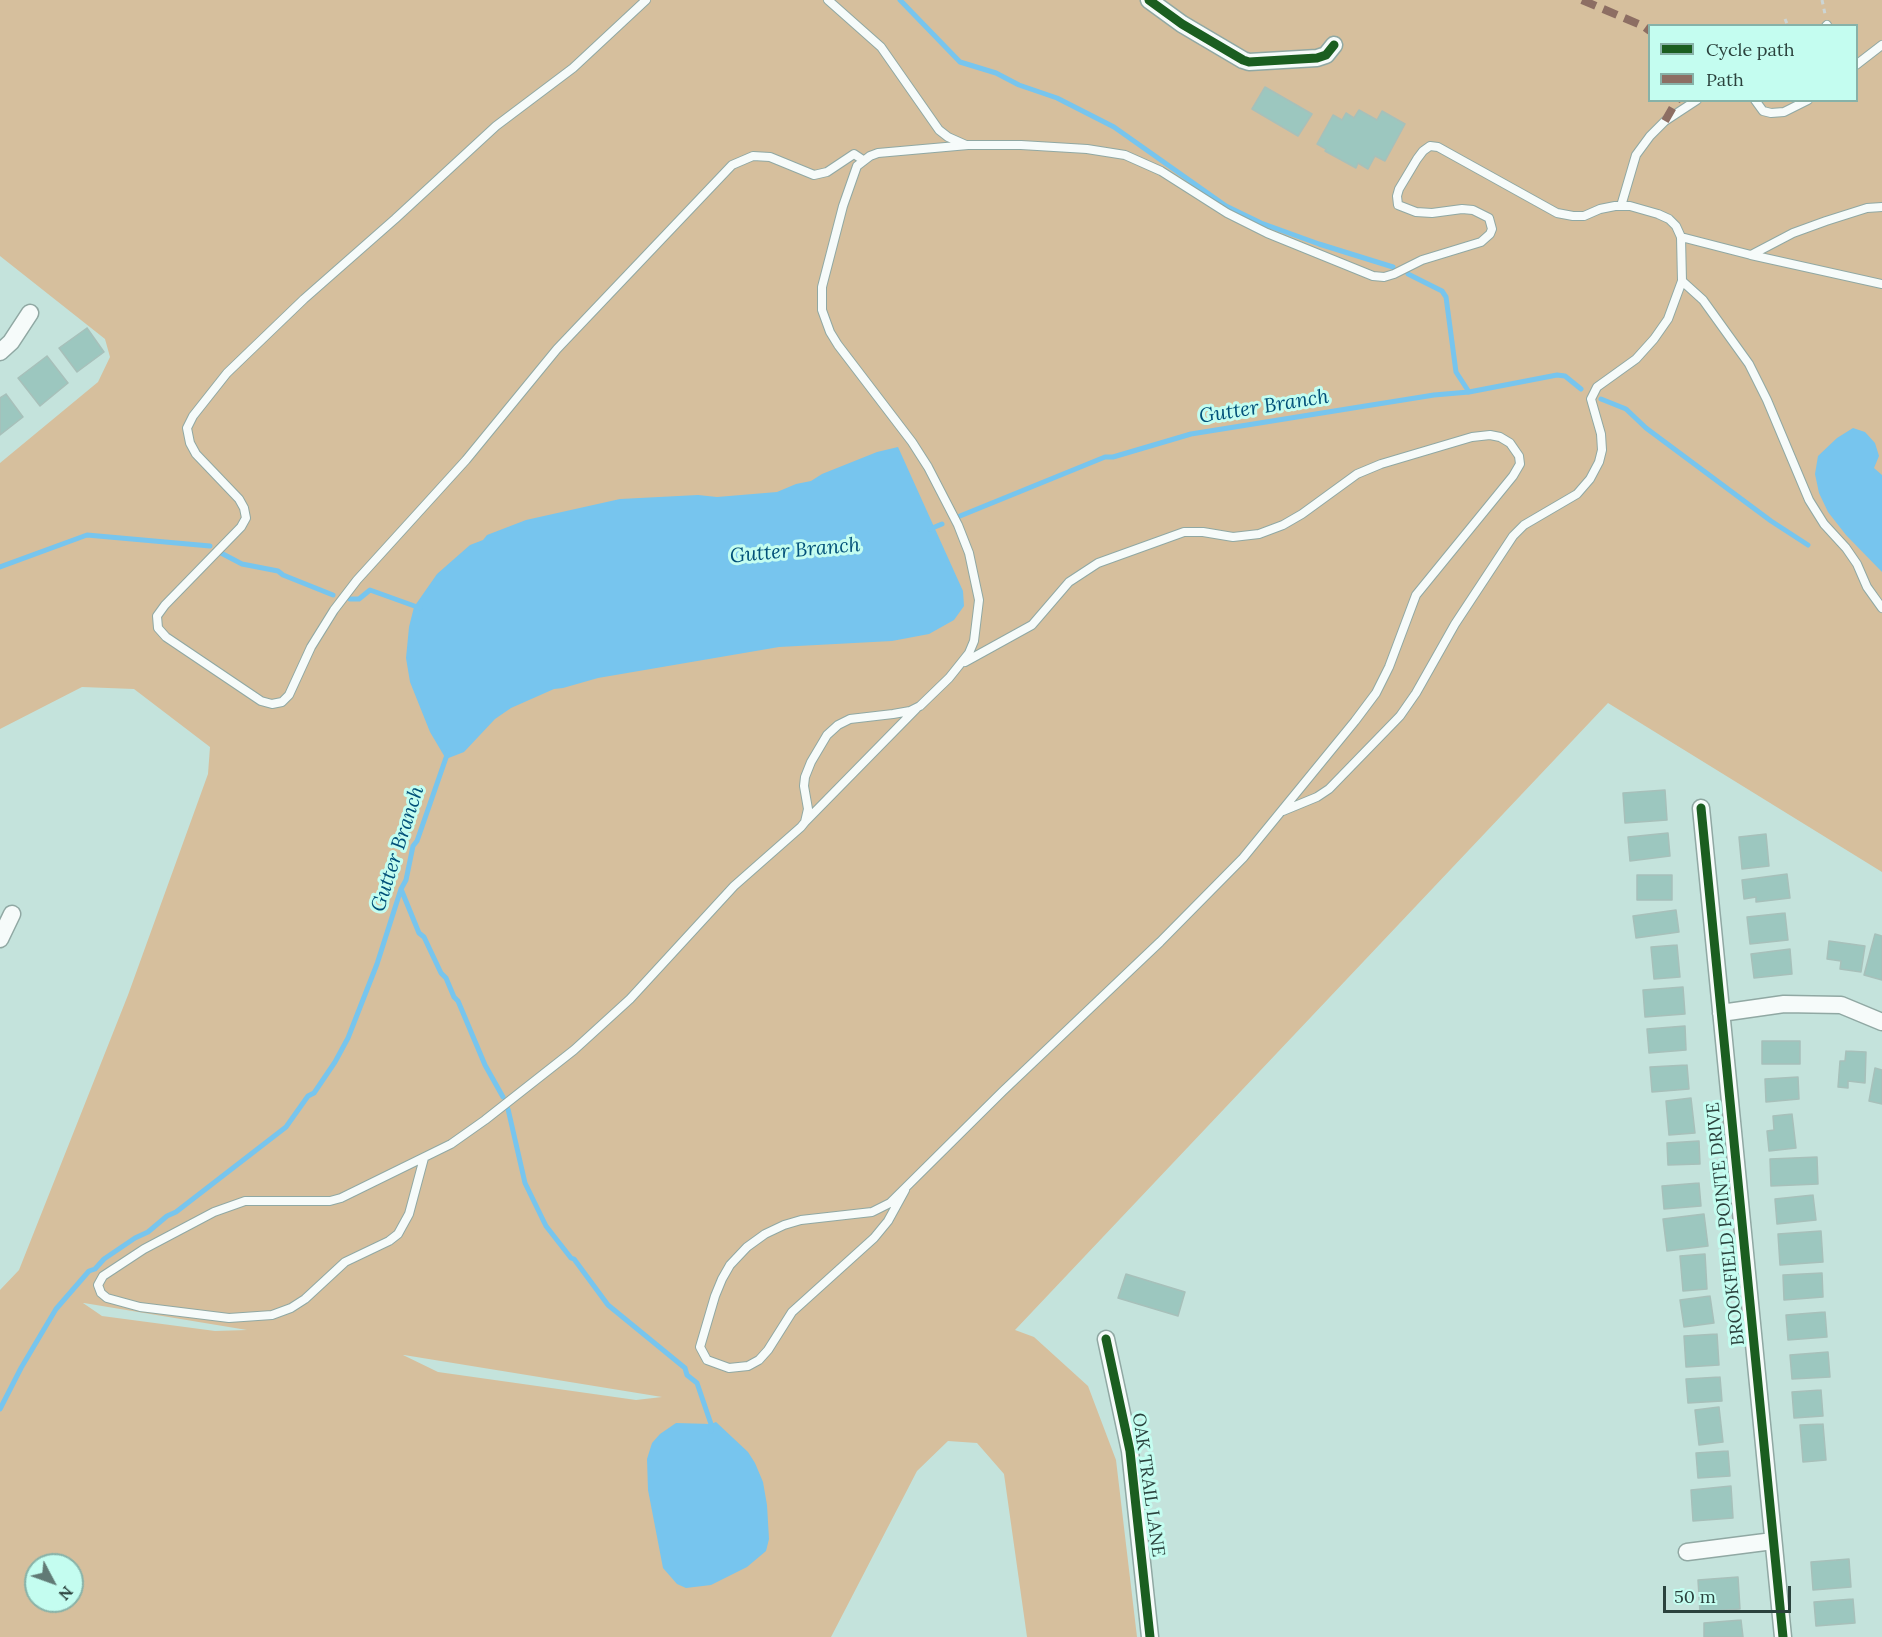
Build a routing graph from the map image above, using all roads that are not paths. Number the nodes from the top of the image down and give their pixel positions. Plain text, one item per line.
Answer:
1 (646, 0) edge
2 (828, 0) edge
3 (1149, 0) edge
4 (1334, 45) dead end
5 (1882, 45) edge
6 (1858, 64) edge
7 (1694, 102) edge
8 (1756, 102) edge
9 (1804, 102) edge
10 (968, 145) junction
11 (863, 160) junction
12 (1621, 206) junction
13 (1882, 207) edge
14 (1681, 237) junction
15 (1750, 255) junction
16 (1682, 281) junction
17 (1882, 284) edge
18 (30, 313) dead end
19 (0, 352) edge
20 (1882, 608) edge
21 (960, 666) junction
22 (920, 706) junction
23 (1701, 808) dead end
24 (1283, 811) junction
25 (805, 822) junction
26 (12, 914) dead end
27 (0, 939) edge
28 (1721, 1013) junction
29 (1882, 1022) edge
30 (424, 1158) junction
31 (905, 1190) junction
32 (1106, 1339) dead end
33 (1773, 1540) junction
34 (1687, 1552) dead end
35 (1150, 1637) edge
36 (1783, 1637) edge

1 - 11 lane
2 - 10 lane
3 - 4 street
5 - 6 lane
7 - 12 lane
8 - 9 lane
10 - 11 lane
10 - 12 lane
11 - 21 lane
12 - 14 lane
13 - 15 lane
14 - 15 lane
14 - 16 lane
15 - 17 lane
16 - 20 lane
16 - 24 lane
18 - 19 street
21 - 22 lane
21 - 24 lane
22 - 25 lane
22 - 25 lane
23 - 28 street, BROOKFIELD POINTE DRIVE
24 - 31 lane
25 - 30 lane
26 - 27 street
28 - 29 street
28 - 33 street, BROOKFIELD POINTE DRIVE
30 - 30 lane
31 - 31 lane
32 - 35 street, OAK TRAIL LANE
33 - 34 street
33 - 36 street, BROOKFIELD POINTE DRIVE

